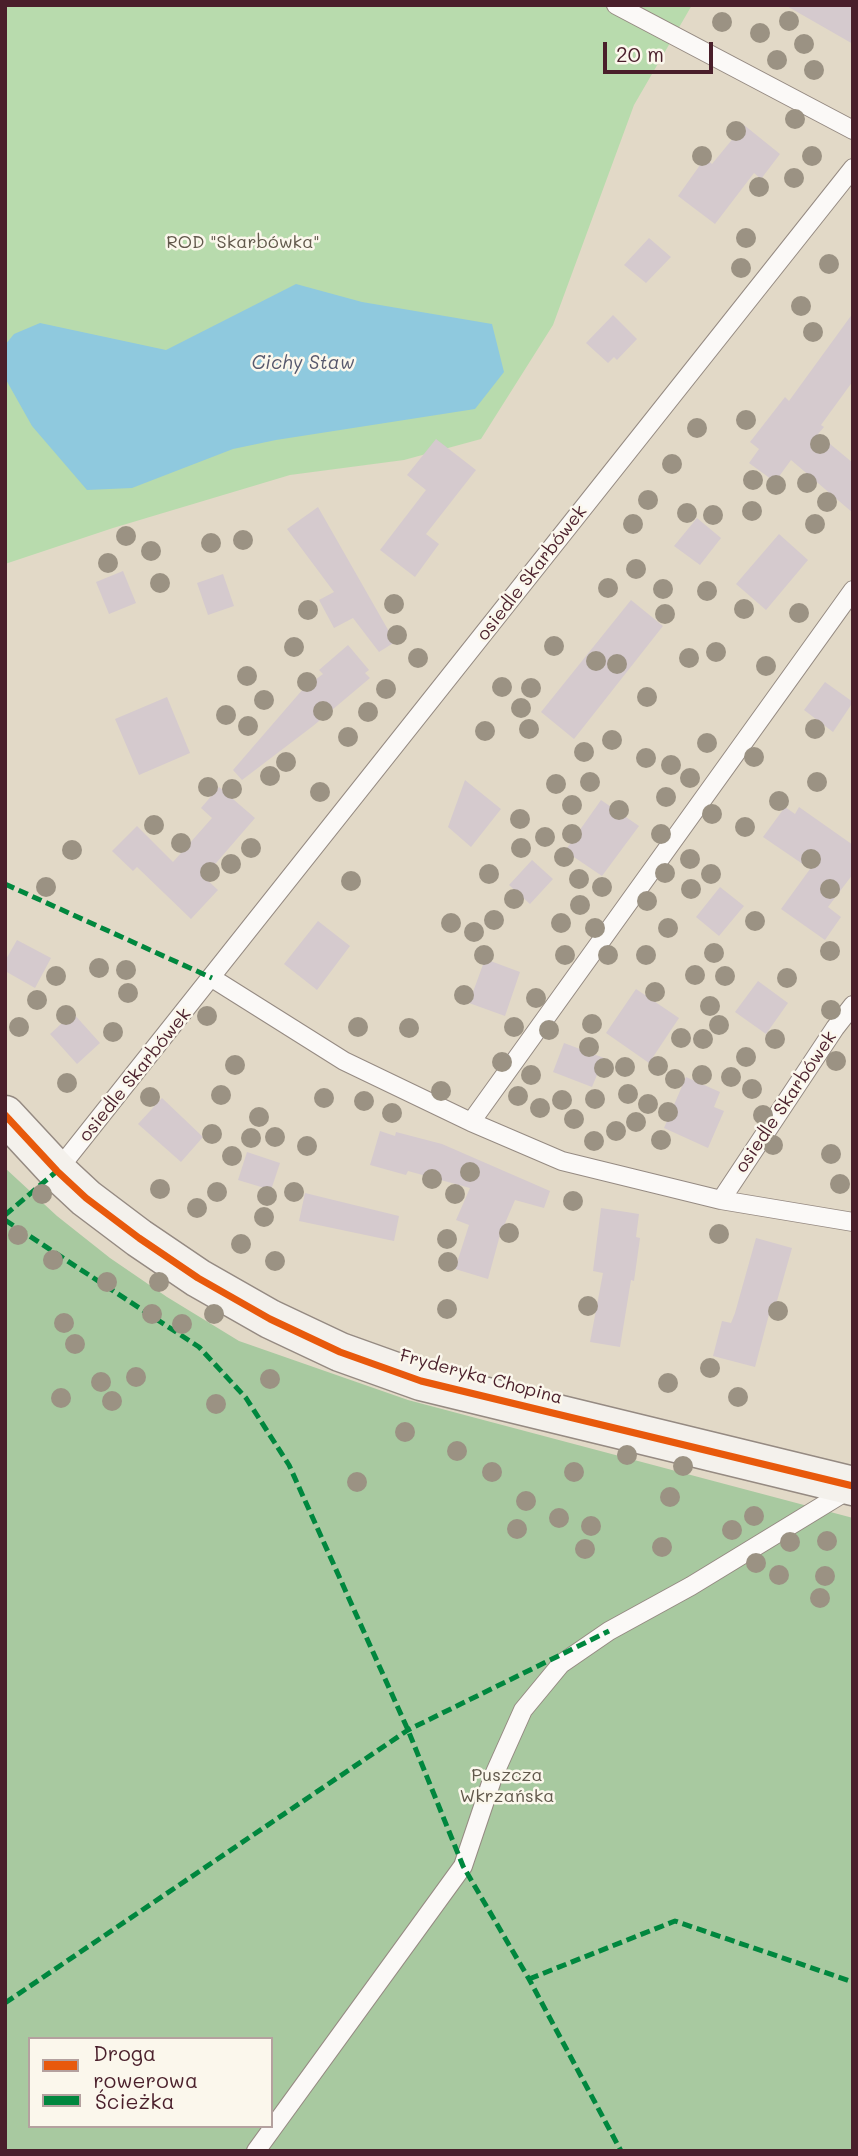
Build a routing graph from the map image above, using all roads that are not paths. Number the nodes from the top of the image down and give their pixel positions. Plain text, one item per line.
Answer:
1 (616, 5) edge
2 (853, 130) edge
3 (853, 168) edge
4 (853, 590) edge
5 (212, 978) junction
6 (853, 1005) edge
7 (5, 1115) edge
8 (471, 1122) junction
9 (57, 1171) junction
10 (721, 1200) junction
11 (853, 1222) edge
12 (853, 1487) edge
13 (273, 2128) edge
14 (273, 2128) edge
15 (256, 2151) edge

1 - 2 lane
3 - 5 lane, osiedle Skarbówek
4 - 8 lane
5 - 8 lane
5 - 9 lane, osiedle Skarbówek
6 - 10 lane, osiedle Skarbówek
7 - 9 street, Fryderyka Chopina
8 - 10 lane
9 - 12 street, Fryderyka Chopina
10 - 11 lane
12 - 13 lane
14 - 15 lane

